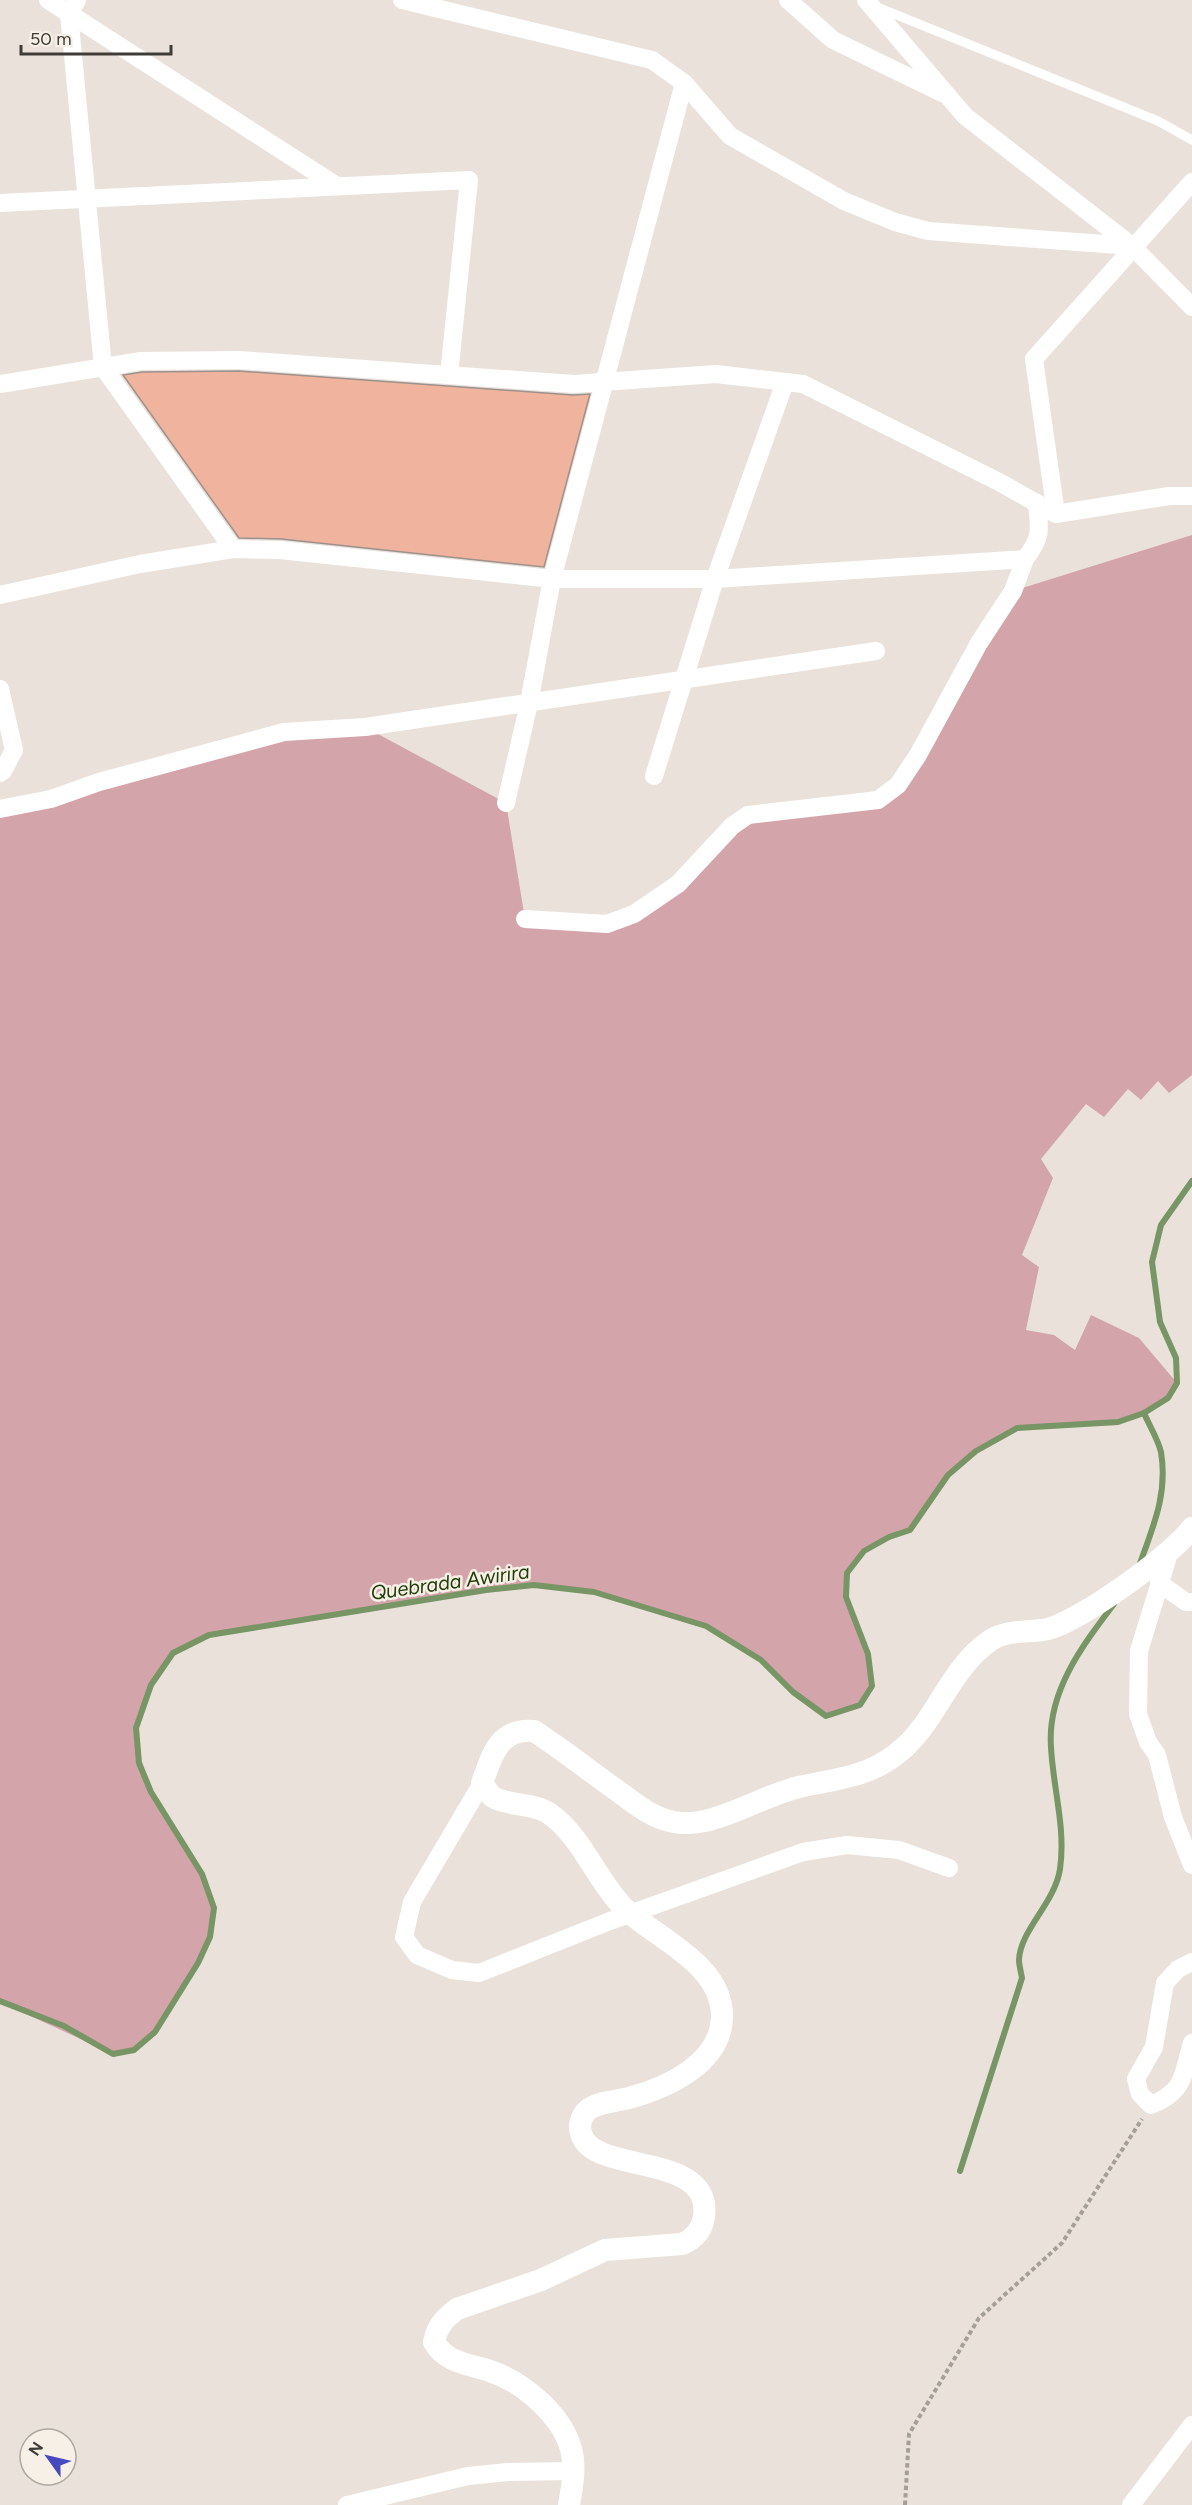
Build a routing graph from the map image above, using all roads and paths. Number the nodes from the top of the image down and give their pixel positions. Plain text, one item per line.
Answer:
1 (48, 0) edge
2 (402, 0) edge
3 (788, 0) edge
4 (868, 2) edge
5 (73, 7) edge
6 (684, 83) junction
7 (949, 97) junction
8 (1192, 140) edge
9 (1192, 182) edge
10 (336, 186) junction
11 (86, 199) junction
12 (0, 203) edge
13 (1132, 246) junction
14 (1192, 306) edge
15 (103, 367) junction
16 (449, 375) junction
17 (603, 382) junction
18 (785, 382) junction
19 (0, 384) edge
20 (1192, 496) edge
21 (1037, 503) junction
22 (1056, 514) junction
23 (233, 549) junction
24 (1024, 559) junction
25 (552, 579) junction
26 (715, 579) junction
27 (0, 595) edge
28 (876, 651) dead end
29 (683, 680) junction
30 (0, 689) edge
31 (530, 703) junction
32 (0, 773) edge
33 (654, 776) dead end
34 (506, 803) dead end
35 (0, 809) edge
36 (525, 919) dead end
37 (1192, 1528) edge
38 (1169, 1553) junction
39 (1159, 1583) junction
40 (1192, 1602) edge
41 (482, 1783) junction
42 (1192, 1865) edge
43 (949, 1868) dead end
44 (631, 1913) junction
45 (1192, 1962) edge
46 (1192, 2043) edge
47 (1151, 2105) junction
48 (1192, 2425) edge
49 (573, 2471) junction
50 (408, 2498) edge
51 (346, 2505) edge
52 (569, 2505) edge
53 (905, 2505) edge
54 (1131, 2505) edge

1 - 5 street
2 - 6 street
3 - 7 street
4 - 7 street
4 - 8 lane
5 - 10 street
5 - 11 street
6 - 13 street
6 - 17 street
7 - 13 street
9 - 13 street
10 - 11 street
10 - 16 street
11 - 12 street
11 - 15 street
13 - 14 street
13 - 22 street
15 - 16 street
15 - 19 street
15 - 23 street
16 - 17 street
17 - 18 street
17 - 25 street
18 - 21 street
18 - 26 street
20 - 22 street
21 - 22 street
21 - 24 street
23 - 25 street
23 - 27 street
24 - 26 street
24 - 36 street
25 - 26 street
25 - 31 street
26 - 29 street
28 - 29 street
29 - 31 street
29 - 33 street
30 - 32 street
31 - 34 street
31 - 35 street
37 - 38 street
38 - 39 street
38 - 41 street
39 - 40 street
39 - 42 street
41 - 44 street
41 - 44 street
43 - 44 street
44 - 49 street
45 - 47 street
46 - 47 street
47 - 53 path
48 - 54 street
49 - 50 street
49 - 52 street
50 - 51 street

